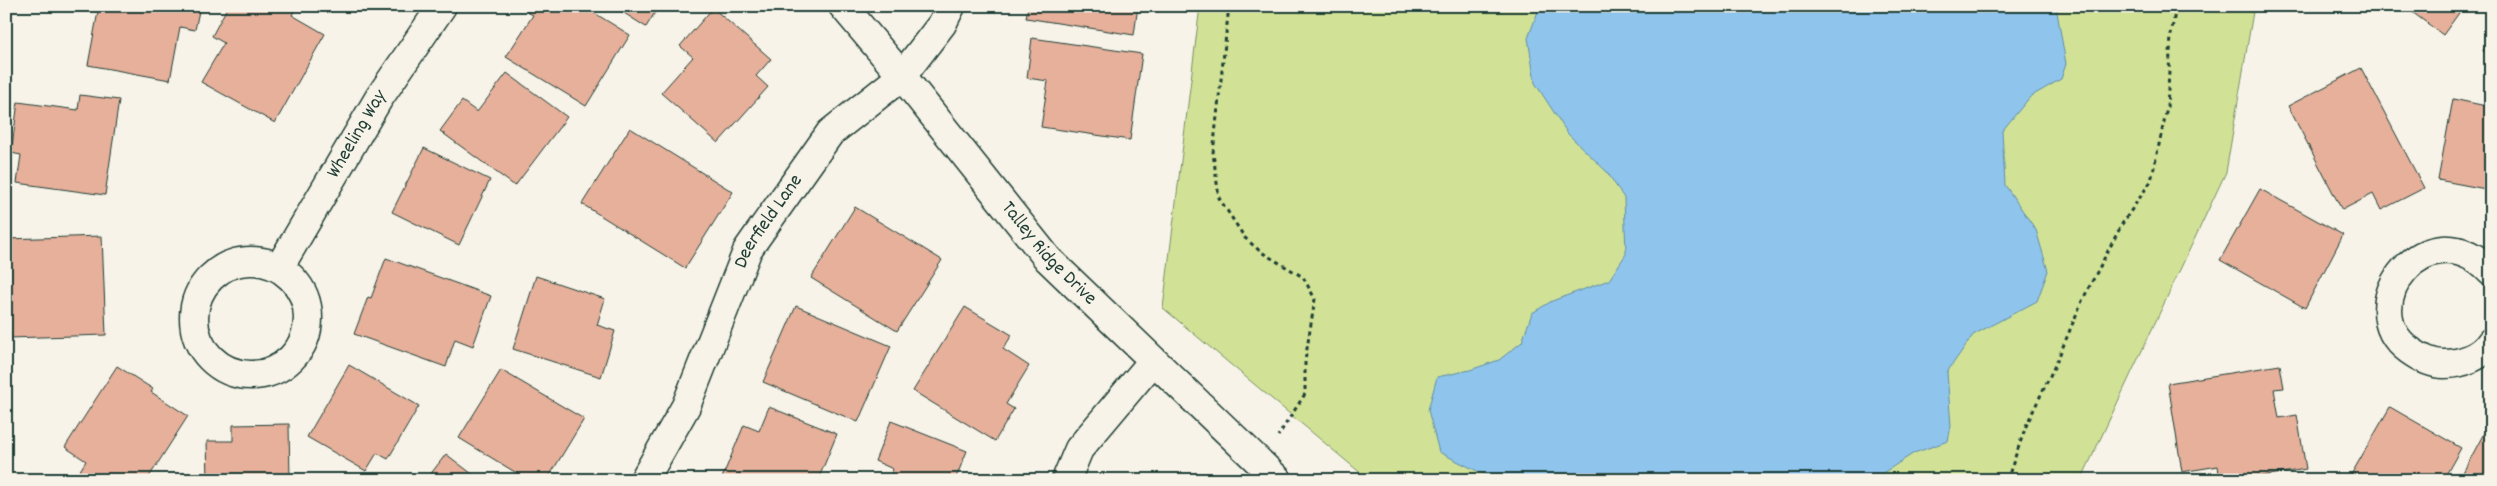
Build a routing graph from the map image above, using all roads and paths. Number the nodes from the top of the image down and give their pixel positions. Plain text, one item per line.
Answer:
1 (843, 6) edge
2 (951, 6) edge
3 (1229, 6) edge
4 (2176, 6) edge
5 (435, 9) edge
6 (902, 76) junction
7 (279, 268) junction
8 (2491, 272) edge
9 (2491, 342) edge
10 (1153, 361) junction
11 (1256, 460) junction
12 (644, 480) edge
13 (1066, 480) edge
14 (1278, 480) edge
15 (2006, 480) edge

1 - 6 street, Talley Ridge Drive
2 - 6 street, Deerfield Lane
3 - 11 path
4 - 15 path
5 - 7 street, Wheeling Way
6 - 10 street, Talley Ridge Drive
6 - 12 street, Deerfield Lane
7 - 7 street
8 - 9 street
10 - 11 street, Talley Ridge Drive
10 - 13 street
11 - 14 street, Talley Ridge Drive

